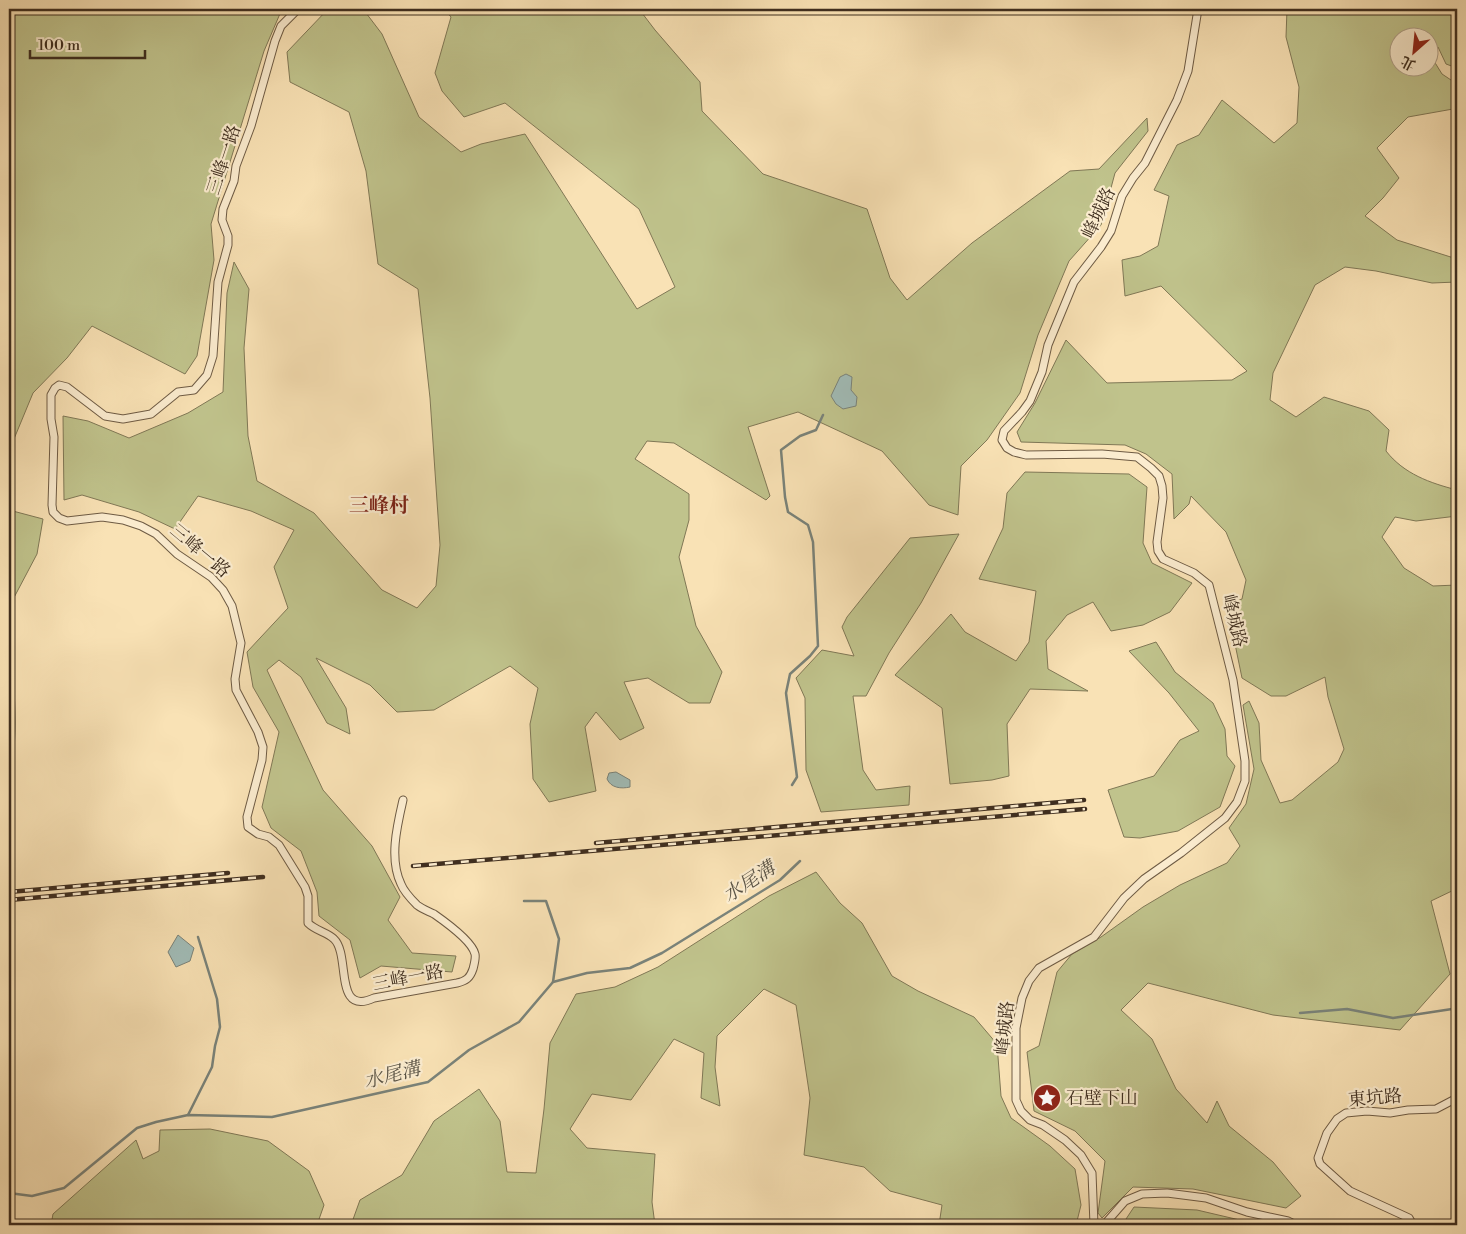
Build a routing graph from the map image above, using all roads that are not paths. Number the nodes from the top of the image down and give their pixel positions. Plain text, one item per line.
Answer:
1 (298, 9) edge
2 (1198, 9) edge
3 (403, 800) dead end
4 (1457, 1098) edge
5 (1094, 1225) edge
6 (1104, 1225) edge
7 (1296, 1225) edge
8 (1413, 1225) edge

1 - 3 street, 三峰一路
2 - 5 street, 峰城路
4 - 8 street, 東坑路
6 - 7 street

